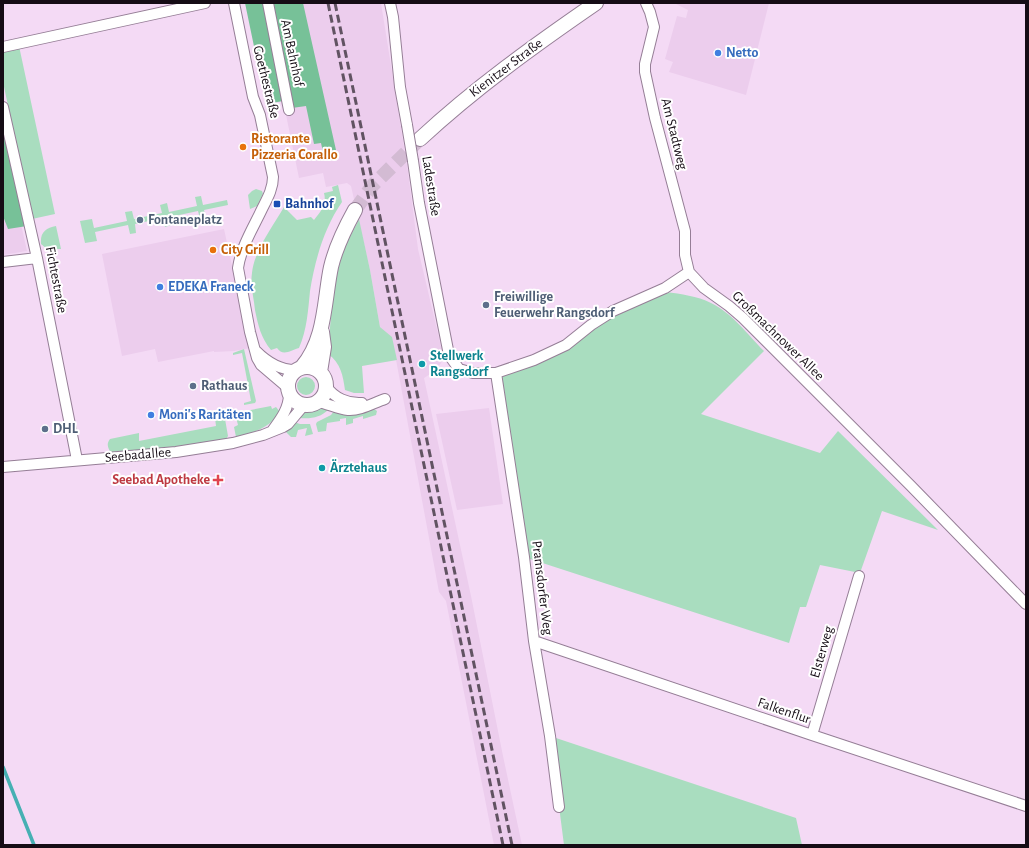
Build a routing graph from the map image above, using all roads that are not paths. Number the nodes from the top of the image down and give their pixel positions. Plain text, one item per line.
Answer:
1 (205, 3) edge
2 (234, 3) edge
3 (268, 3) edge
4 (390, 3) edge
5 (596, 3) edge
6 (646, 3) edge
7 (3, 47) edge
8 (3, 107) edge
9 (289, 110) dead end
10 (420, 139) tunnel mouth
11 (355, 210) tunnel mouth
12 (37, 258) junction
13 (3, 262) edge
14 (689, 272) junction
15 (321, 330) junction
16 (255, 350) junction
17 (299, 368) junction
18 (320, 372) junction
19 (496, 373) junction
20 (326, 386) junction
21 (288, 391) junction
22 (385, 400) dead end
23 (310, 403) junction
24 (374, 403) junction
25 (272, 432) junction
26 (77, 460) junction
27 (3, 467) edge
28 (859, 576) dead end
29 (1026, 604) edge
30 (534, 641) junction
31 (812, 735) junction
32 (1026, 806) edge
33 (559, 807) dead end

1 - 7 street
2 - 16 street, Goethestraße
3 - 9 street, Am Bahnhof
4 - 19 street, Ladestraße, bridge
5 - 10 street, Kienitzer Straße
6 - 14 street, Am Stadtweg
8 - 12 street, Fichtestraße
11 - 15 street
12 - 13 street
12 - 26 street, Fichtestraße
14 - 19 street
14 - 29 street, Großmachnower Allee
15 - 17 street
15 - 18 street
16 - 17 street
16 - 21 street, Goethestraße
17 - 18 street
17 - 21 street
18 - 20 street
19 - 30 street, Pramsdorfer Weg
20 - 23 street, Seebadallee
20 - 24 street
21 - 23 street
21 - 25 street
22 - 24 street
23 - 24 street
23 - 25 street, Seebadallee
25 - 26 street, Seebadallee
26 - 27 street, Seebadallee
28 - 31 street, Elsterweg
30 - 31 street, Falkenflur
30 - 33 street, Pramsdorfer Weg
31 - 32 street, Falkenflur

